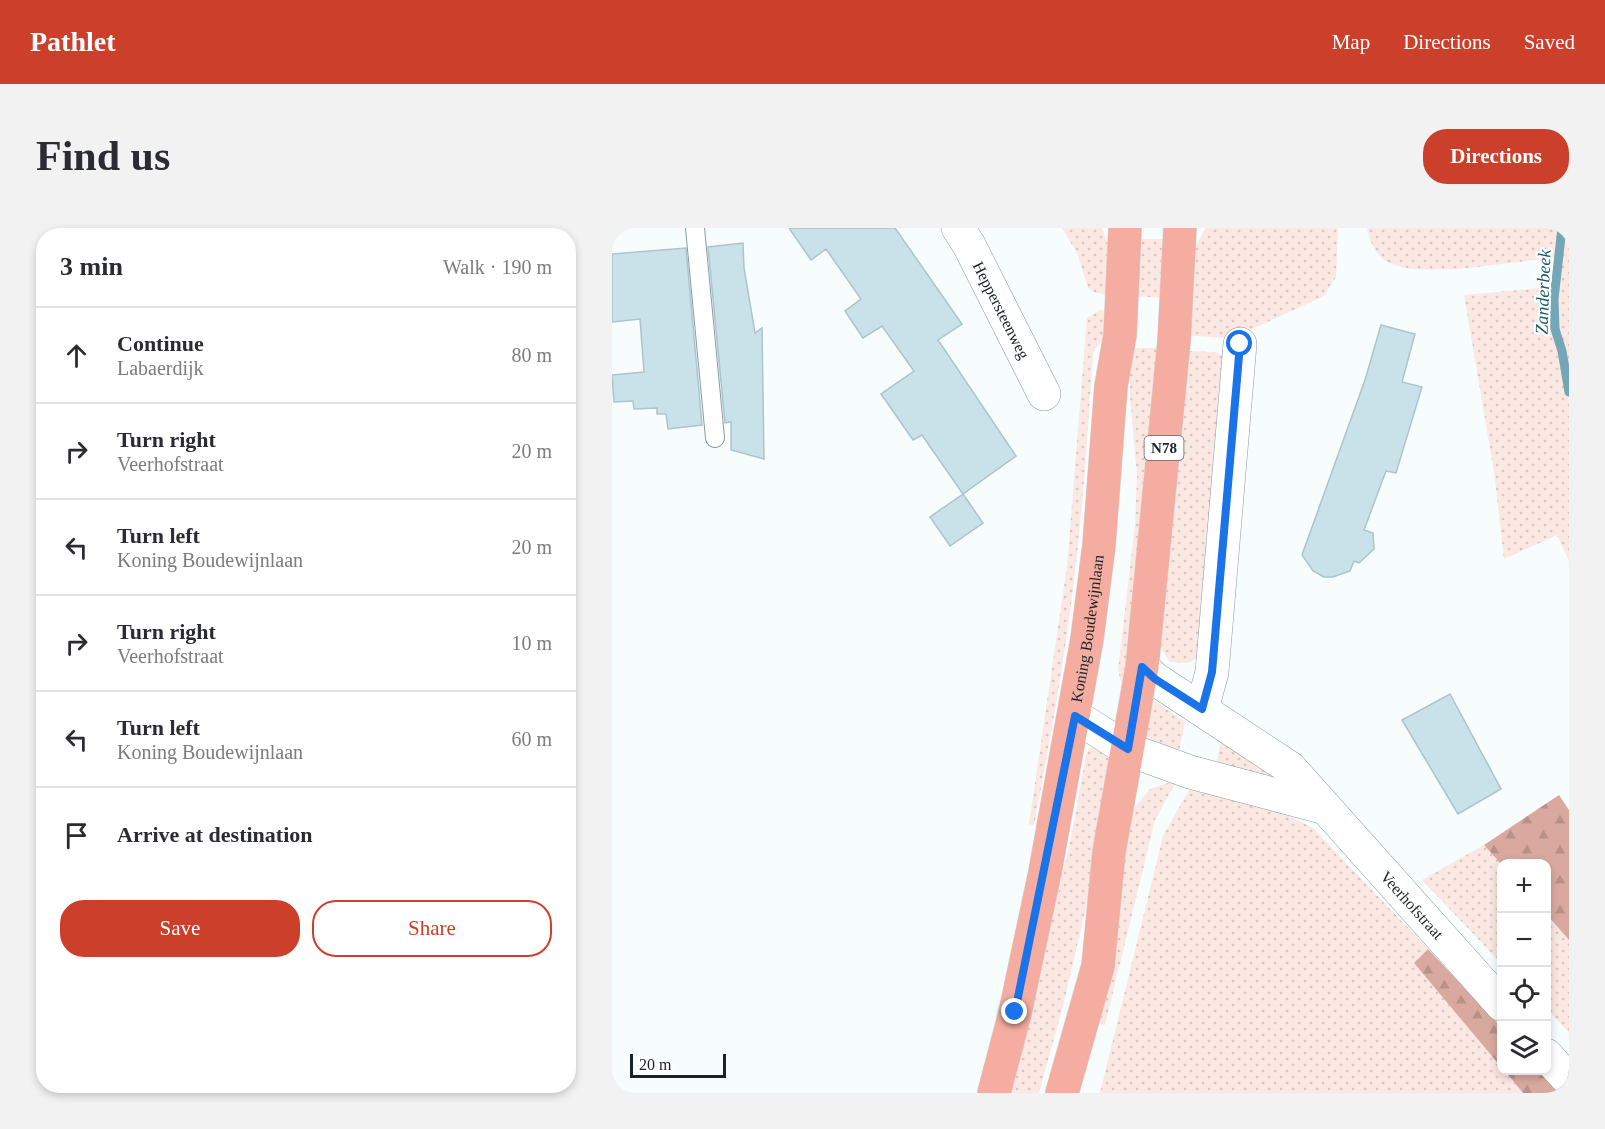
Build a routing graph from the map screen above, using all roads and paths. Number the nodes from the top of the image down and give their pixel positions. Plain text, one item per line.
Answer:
1 (695, 228) edge
2 (958, 228) edge
3 (1125, 228) edge
4 (1180, 228) edge
5 (1240, 344) dead end
6 (1044, 394) dead end
7 (715, 438) dead end
8 (1142, 667) junction
9 (1202, 709) junction
10 (1075, 716) junction
11 (1128, 749) junction
12 (1322, 807) junction
13 (1497, 1000) edge
14 (1551, 1060) edge
15 (1569, 1080) edge
16 (994, 1093) edge
17 (1062, 1093) edge

1 - 7 lane
2 - 6 street, Heppersteenweg
3 - 10 main road, Koning Boudewijnlaan
4 - 8 main road, N78
5 - 9 street
8 - 9 street, Veerhofstraat
8 - 11 main road, N78
9 - 12 street, Veerhofstraat
10 - 11 street
10 - 16 main road, Koning Boudewijnlaan
11 - 12 street
11 - 17 main road, N78
12 - 13 street, Veerhofstraat
14 - 15 street

